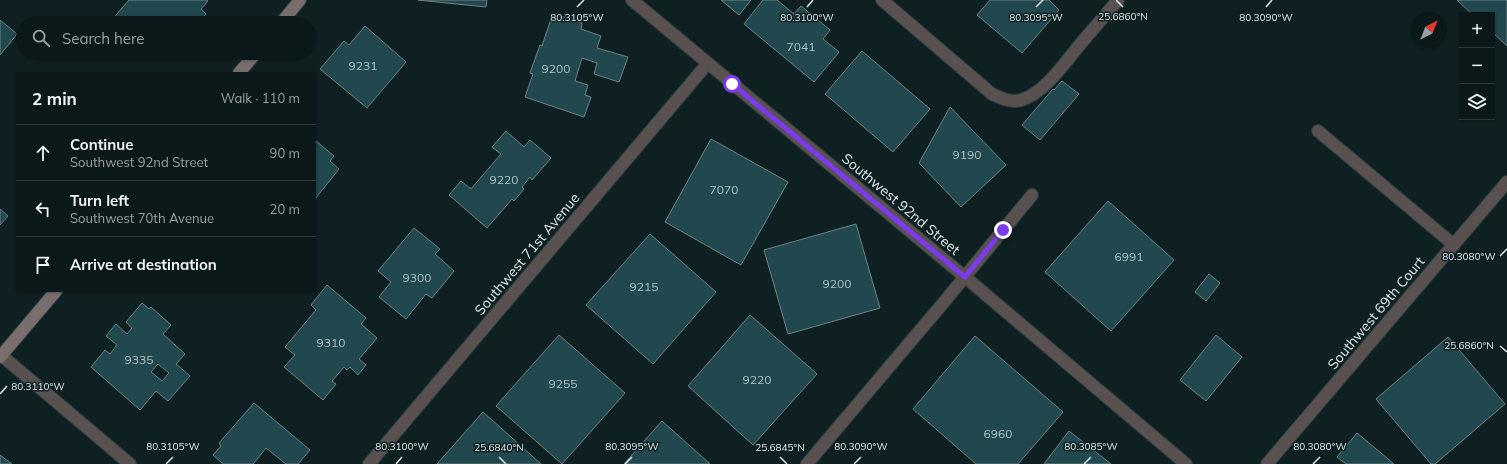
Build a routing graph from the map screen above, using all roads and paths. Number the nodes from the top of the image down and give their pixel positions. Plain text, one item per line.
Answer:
1 (300, 0) edge
2 (632, 0) edge
3 (882, 0) edge
4 (1118, 0) edge
5 (287, 16) edge
6 (250, 60) edge
7 (708, 63) junction
8 (240, 72) edge
9 (1318, 131) dead end
10 (1507, 182) edge
11 (1032, 195) dead end
12 (1454, 244) junction
13 (965, 277) junction
14 (55, 292) edge
15 (1, 356) edge
16 (130, 464) edge
17 (369, 464) edge
18 (807, 464) edge
19 (1186, 464) edge
20 (1267, 464) edge

1 - 5 street
2 - 7 street, Southwest 92nd Street
3 - 4 street
6 - 8 street
7 - 13 street, Southwest 92nd Street
7 - 17 street, Southwest 71st Avenue
9 - 12 street
10 - 12 street, Southwest 69th Court
11 - 13 street
12 - 20 street, Southwest 69th Court
13 - 18 street
13 - 19 street, Southwest 92nd Street
14 - 15 street
15 - 16 street

